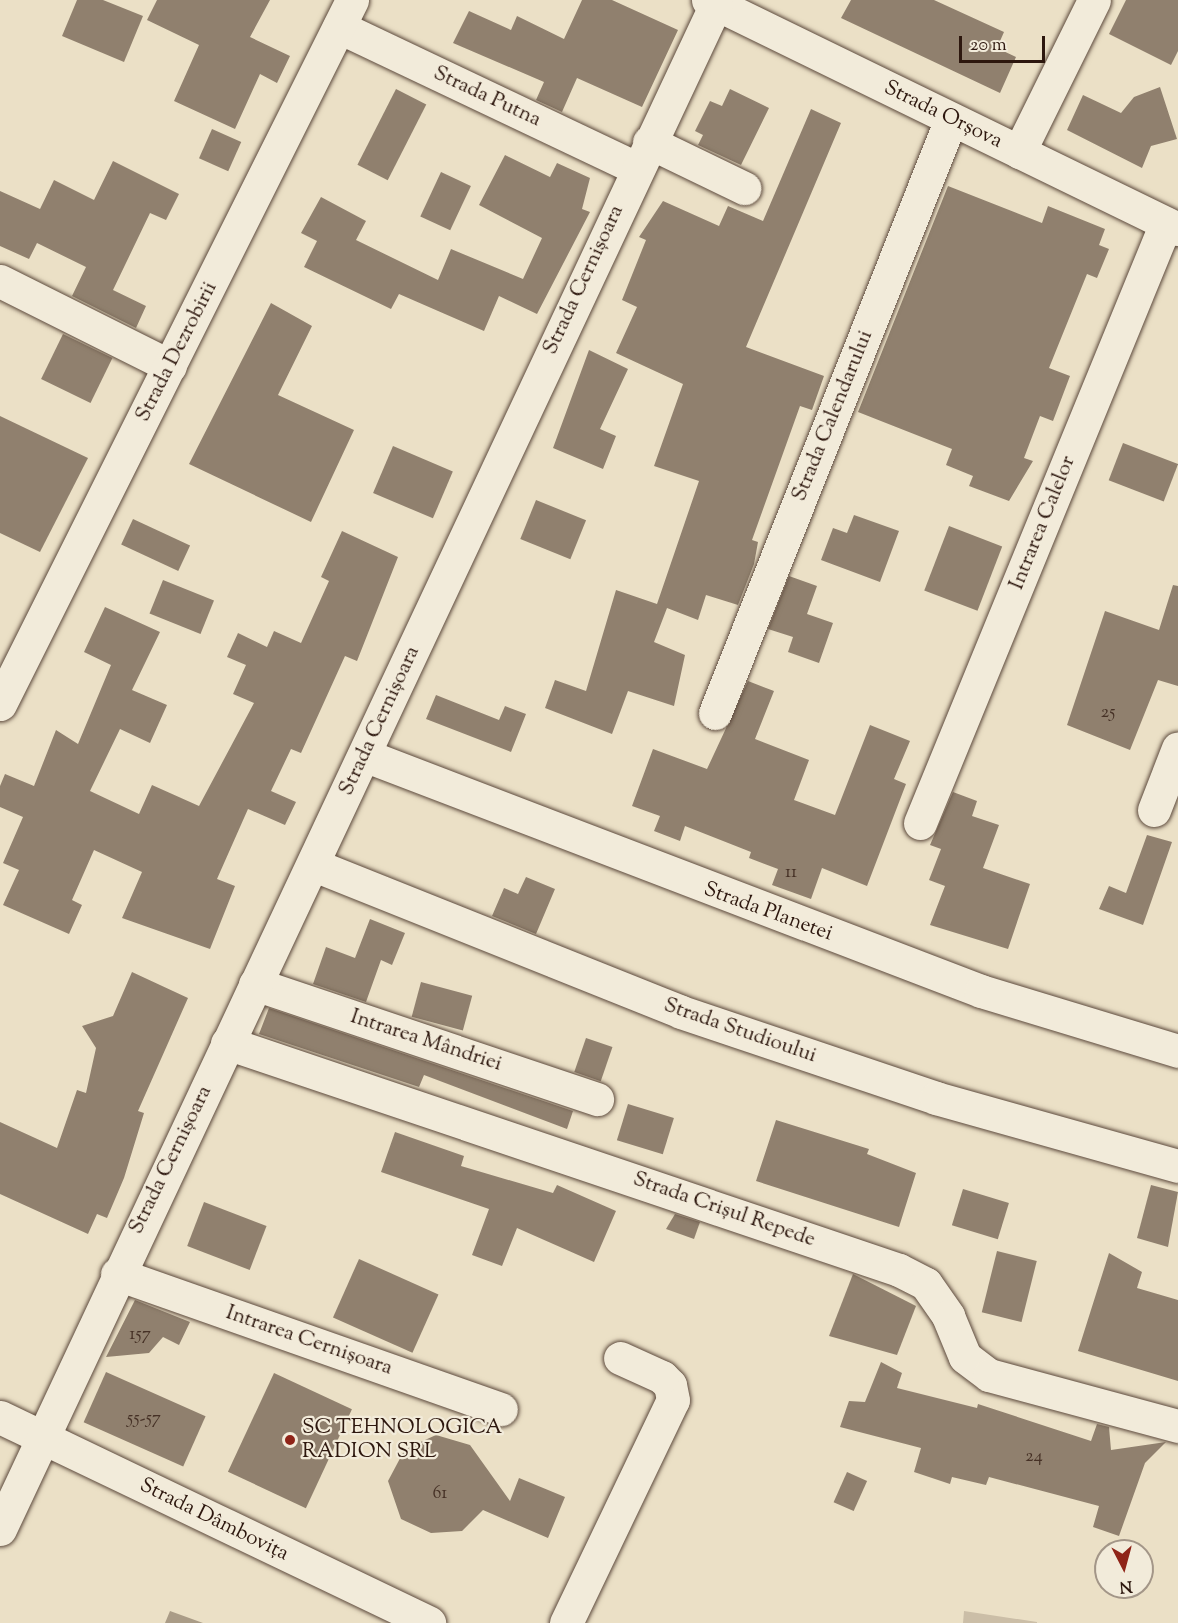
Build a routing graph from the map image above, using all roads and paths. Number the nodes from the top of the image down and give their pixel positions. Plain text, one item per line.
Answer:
1 (1094, 0) edge
2 (729, 5) edge
3 (345, 14) edge
4 (951, 119) junction
5 (1019, 152) junction
6 (642, 155) junction
7 (744, 188) dead end
8 (1172, 226) edge
9 (0, 281) edge
10 (170, 366) junction
11 (0, 704) edge
12 (715, 713) dead end
13 (1178, 748) edge
14 (364, 755) junction
15 (1154, 810) dead end
16 (920, 823) dead end
17 (314, 865) junction
18 (255, 984) junction
19 (227, 1043) junction
20 (1178, 1051) edge
21 (597, 1099) dead end
22 (1178, 1166) edge
23 (117, 1274) junction
24 (620, 1358) dead end
25 (501, 1409) dead end
26 (0, 1416) edge
27 (1178, 1426) edge
28 (39, 1436) junction
29 (0, 1529) edge
30 (429, 1623) edge
31 (566, 1623) edge

1 - 5 street
2 - 4 street, Strada Orșova
2 - 6 street, Strada Cernișoara
3 - 6 street, Strada Putna
3 - 10 street, Strada Dezrobirii
4 - 5 street, Strada Orșova
4 - 12 street, Strada Calendarului
5 - 8 street, Strada Orșova
6 - 7 street, Strada Putna
6 - 14 street, Strada Cernișoara
8 - 16 street, Intrarea Calelor
9 - 10 street
10 - 11 street, Strada Dezrobirii
13 - 15 street
14 - 17 street, Strada Cernișoara
14 - 20 street, Strada Planetei
17 - 18 street, Strada Cernișoara
17 - 22 street, Strada Studioului
18 - 19 street, Strada Cernișoara
18 - 21 street, Intrarea Mândriei
19 - 23 street, Strada Cernișoara
19 - 27 street, Strada Crișul Repede
23 - 25 street, Intrarea Cernișoara
23 - 28 street, Strada Cernișoara
24 - 31 street
26 - 28 street, Strada Dâmbovița
28 - 29 street, Strada Cernișoara
28 - 30 street, Strada Dâmbovița

